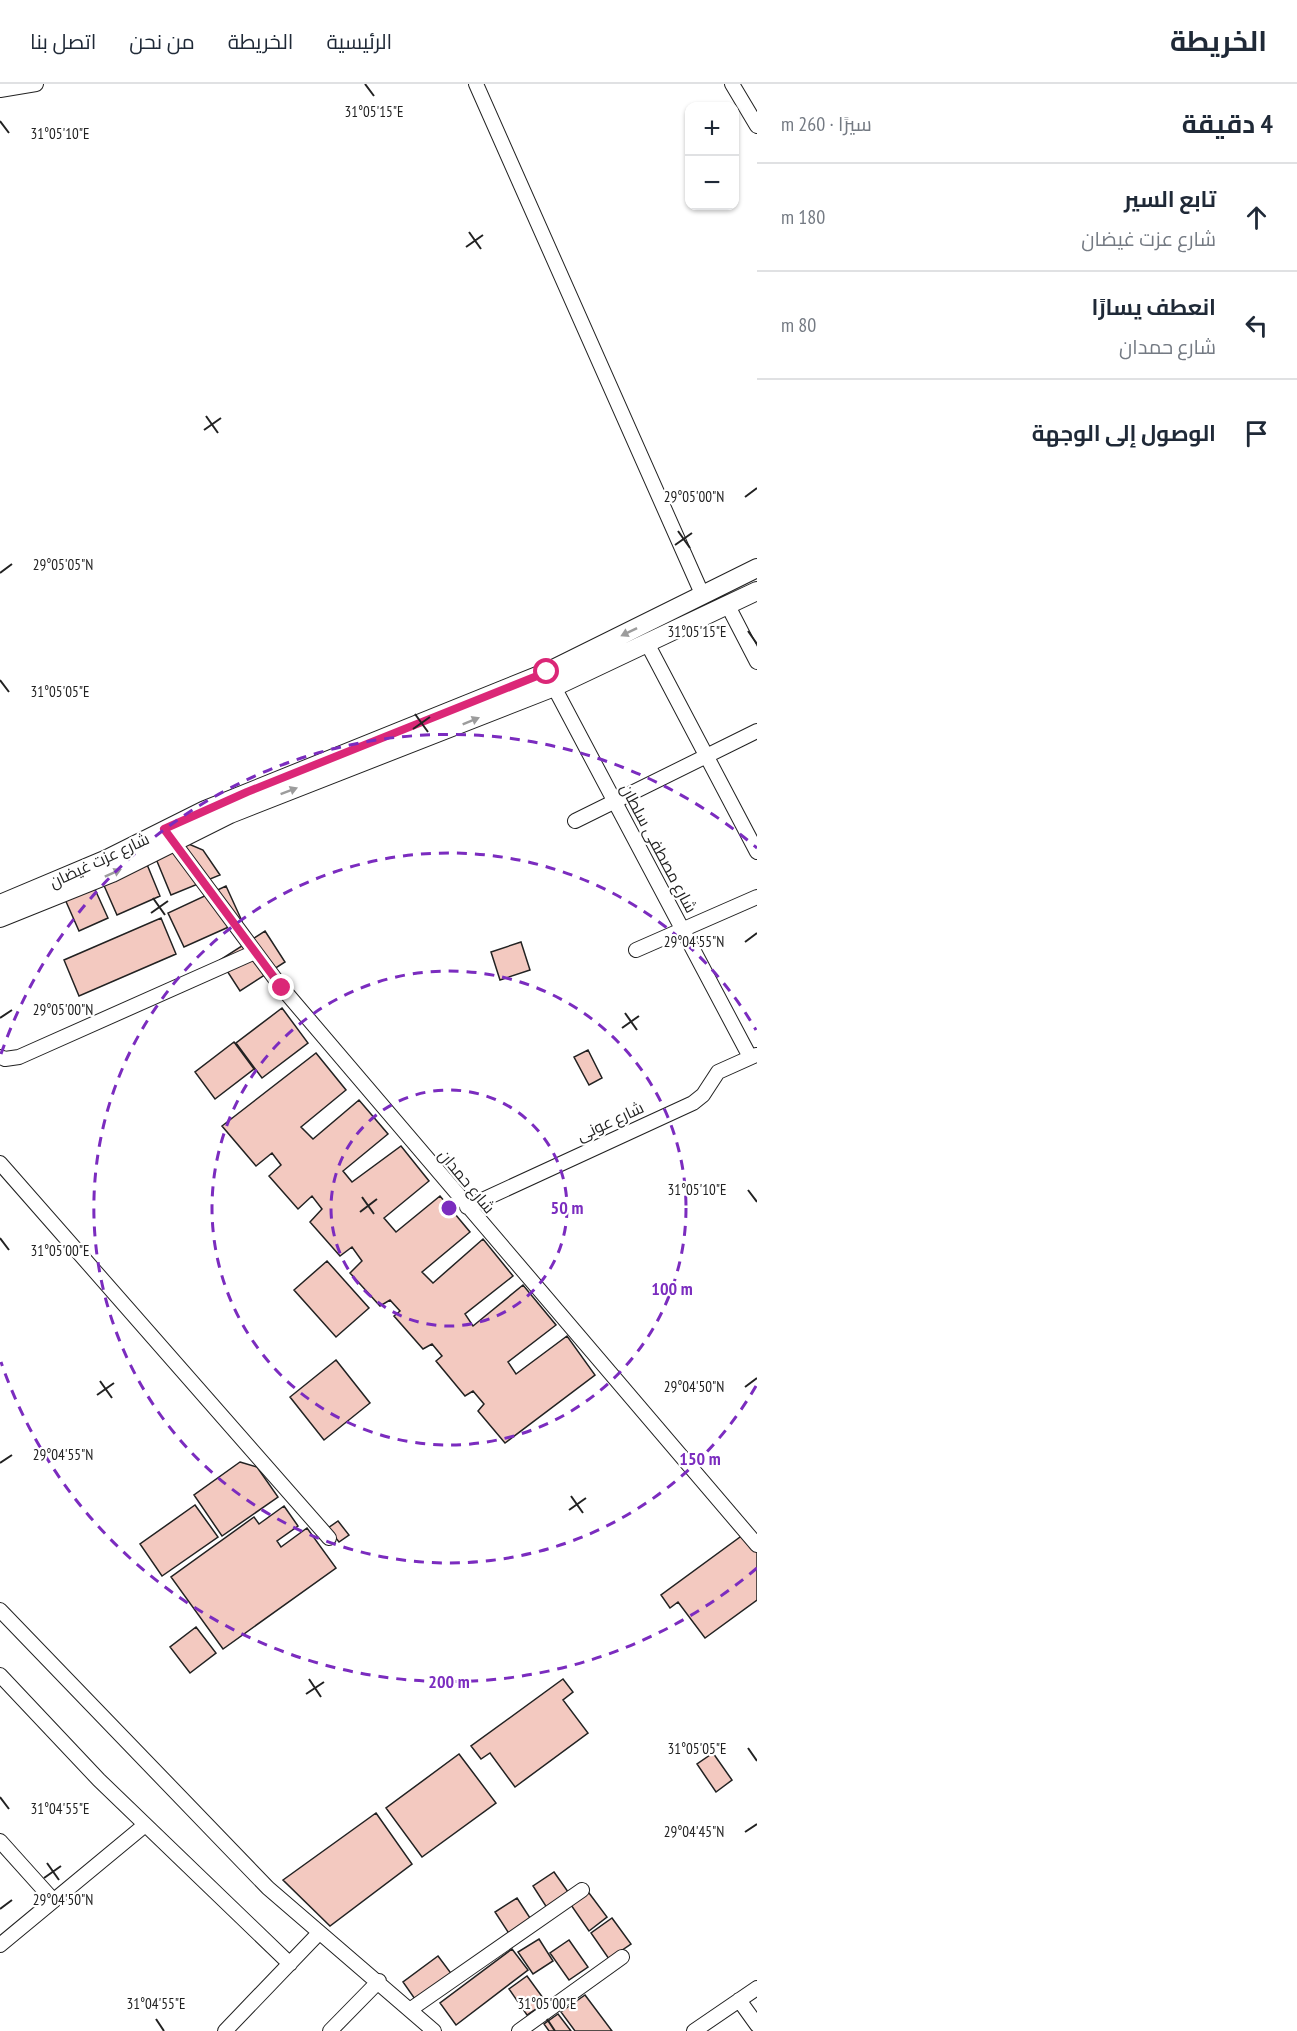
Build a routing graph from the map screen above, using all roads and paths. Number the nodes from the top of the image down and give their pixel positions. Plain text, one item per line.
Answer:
1 (36, 84) edge
2 (476, 84) edge
3 (732, 84) edge
4 (0, 90) edge
5 (757, 126) edge
6 (757, 568) edge
7 (757, 591) edge
8 (703, 596) junction
9 (728, 606) junction
10 (648, 645) junction
11 (757, 662) edge
12 (554, 687) junction
13 (757, 731) edge
14 (707, 755) junction
15 (615, 800) junction
16 (575, 820) dead end
17 (169, 836) junction
18 (757, 852) edge
19 (757, 897) edge
20 (0, 904) edge
21 (0, 918) edge
22 (684, 928) junction
23 (636, 950) dead end
24 (255, 952) junction
25 (753, 1056) edge
26 (0, 1057) edge
27 (0, 1163) edge
28 (467, 1207) junction
29 (329, 1538) dead end
30 (757, 1545) edge
31 (0, 1610) edge
32 (0, 1675) edge
33 (145, 1825) junction
34 (0, 1841) edge
35 (582, 1890) dead end
36 (53, 1900) junction
37 (319, 1933) junction
38 (0, 1945) edge
39 (622, 1957) dead end
40 (290, 1964) junction
41 (379, 1981) junction
42 (757, 1988) edge
43 (739, 2000) junction
44 (411, 2009) junction
45 (757, 2025) edge
46 (225, 2031) edge
47 (330, 2031) edge
48 (434, 2031) edge
49 (519, 2031) edge
50 (694, 2031) edge

1 - 4 street
2 - 8 street
3 - 5 street
6 - 8 street, شارع عزت غيضان
7 - 9 street, شارع عزت غيضان
8 -> 17 street, شارع عزت غيضان
9 - 10 street, شارع عزت غيضان
9 - 11 street
10 - 12 street, شارع عزت غيضان
10 - 14 street
12 - 15 street, شارع مصطفى سلطان
17 -> 12 street, شارع عزت غيضان
13 - 14 street
14 - 15 street
14 - 18 street
15 - 16 street
15 - 22 street, شارع مصطفى سلطان
17 - 20 street, شارع عزت غيضان
21 -> 17 street, شارع عزت غيضان
17 - 24 street, شارع حمدان
19 - 22 street
22 - 23 street
22 - 25 street, شارع مصطفى سلطان
24 - 26 street
24 - 28 street, شارع حمدان
25 - 28 street, شارع عونى
27 - 29 street
28 - 30 street, شارع حمدان
31 - 37 street
32 - 33 street
33 - 36 street
33 - 40 street
34 - 36 street
35 - 44 street
36 - 38 street
37 - 40 street
37 - 41 street
39 - 49 street
40 - 46 street
41 - 44 street
41 - 47 street
42 - 43 street
43 - 45 street
43 - 50 street
44 - 48 street

